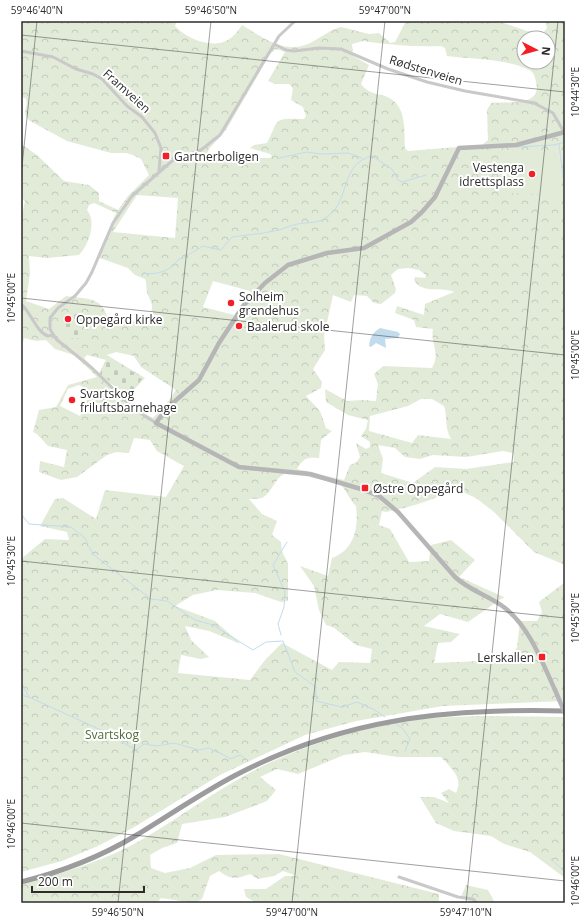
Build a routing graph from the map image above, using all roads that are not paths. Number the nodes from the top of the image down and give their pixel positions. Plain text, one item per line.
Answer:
1 (295, 21) edge
2 (274, 44) junction
3 (21, 51) edge
4 (565, 132) edge
5 (159, 171) junction
6 (21, 304) edge
7 (53, 335) junction
8 (156, 423) junction
9 (565, 710) edge
10 (399, 877) dead end
11 (21, 879) edge
12 (21, 882) edge
13 (477, 903) edge

1 - 2 street
2 - 4 street, Rødstenveien
2 - 5 street
3 - 5 street, Framveien
4 - 8 main road
5 - 7 street
6 - 7 street
7 - 8 street
8 - 9 main road, bridge
9 - 11 highway
9 - 12 highway
10 - 13 street

